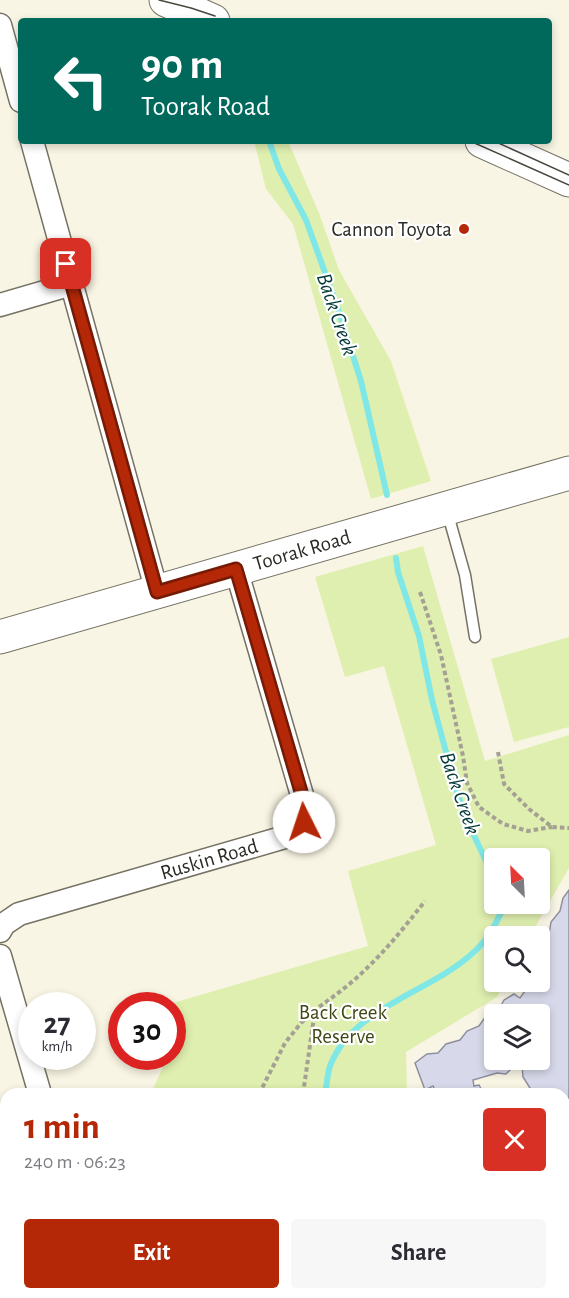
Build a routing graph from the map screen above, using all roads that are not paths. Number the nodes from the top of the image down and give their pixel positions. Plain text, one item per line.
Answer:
1 (166, 0) edge
2 (206, 18) edge
3 (0, 25) edge
4 (18, 90) edge
5 (33, 144) edge
6 (489, 144) edge
7 (569, 180) edge
8 (72, 284) junction
9 (0, 305) edge
10 (569, 473) edge
11 (446, 508) junction
12 (236, 569) junction
13 (157, 592) junction
14 (475, 637) dead end
15 (0, 638) edge
16 (2, 925) edge
17 (0, 956) edge
18 (38, 1088) edge

1 - 2 main road
3 - 4 street
5 - 8 street
6 - 7 main road
8 - 9 street
8 - 13 street
10 - 11 main road, Toorak Road
11 - 12 main road, Toorak Road
11 - 14 lane
12 - 13 main road, Toorak Road
12 - 16 street, Ruskin Road
13 - 15 main road, Toorak Road
17 - 18 street

